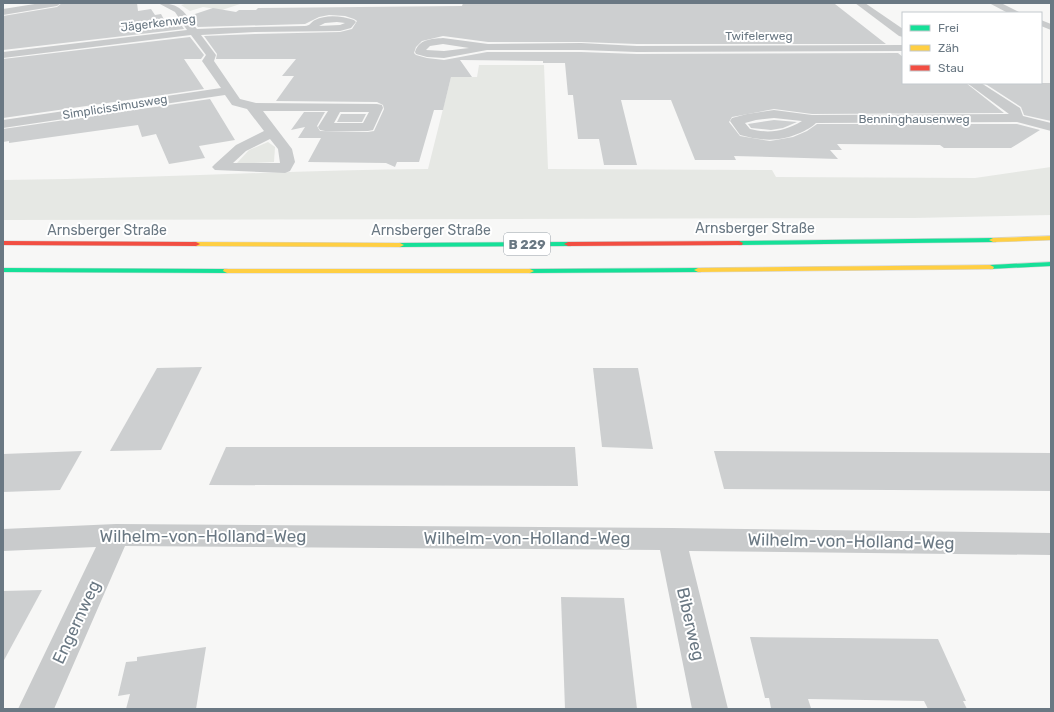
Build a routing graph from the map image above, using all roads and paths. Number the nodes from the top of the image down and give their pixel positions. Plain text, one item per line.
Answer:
1 (57, 3) edge
2 (162, 3) edge
3 (859, 3) edge
4 (992, 3) edge
5 (3, 5) edge
6 (22, 9) junction
7 (3, 12) edge
8 (1014, 12) edge
9 (317, 29) dead end
10 (194, 32) junction
11 (902, 33) edge
12 (486, 47) junction
13 (585, 47) junction
14 (615, 47) junction
15 (902, 48) edge
16 (3, 55) edge
17 (586, 58) dead end
18 (611, 58) dead end
19 (974, 84) edge
20 (227, 91) junction
21 (253, 107) junction
22 (336, 108) dead end
23 (1017, 118) junction
24 (812, 119) dead end
25 (3, 124) edge
26 (1051, 127) edge
27 (272, 133) junction
28 (1051, 238) edge
29 (3, 243) edge
30 (1051, 264) edge
31 (3, 270) edge
32 (116, 535) junction
33 (672, 539) junction
34 (3, 540) edge
35 (1051, 544) edge
36 (36, 709) edge
37 (710, 709) edge

1 - 6 street
2 - 10 street
3 - 11 street
4 - 8 street
5 - 6 street
6 - 7 street
9 - 10 street, Jägerkenweg
10 - 16 street, Jägerkenweg
10 - 20 street
12 - 12 street, Twifelerweg
12 - 13 street, Twifelerweg
13 - 14 street, Twifelerweg
13 - 17 street
14 - 15 street, Twifelerweg
14 - 18 street
19 - 23 street
20 - 21 street
20 - 25 street, Simplicissimusweg
21 - 22 street
21 - 27 street
23 - 24 street, Benninghausenweg
23 - 26 street, Benninghausenweg
27 - 27 street
28 - 29 main road, Arnsberger Straße / B 229
30 - 31 main road, B 229
32 - 33 street, Wilhelm-von-Holland-Weg
32 - 34 street, Wilhelm-von-Holland-Weg
32 - 36 street, Engernweg
33 - 35 street, Wilhelm-von-Holland-Weg
33 - 37 street, Biberweg

